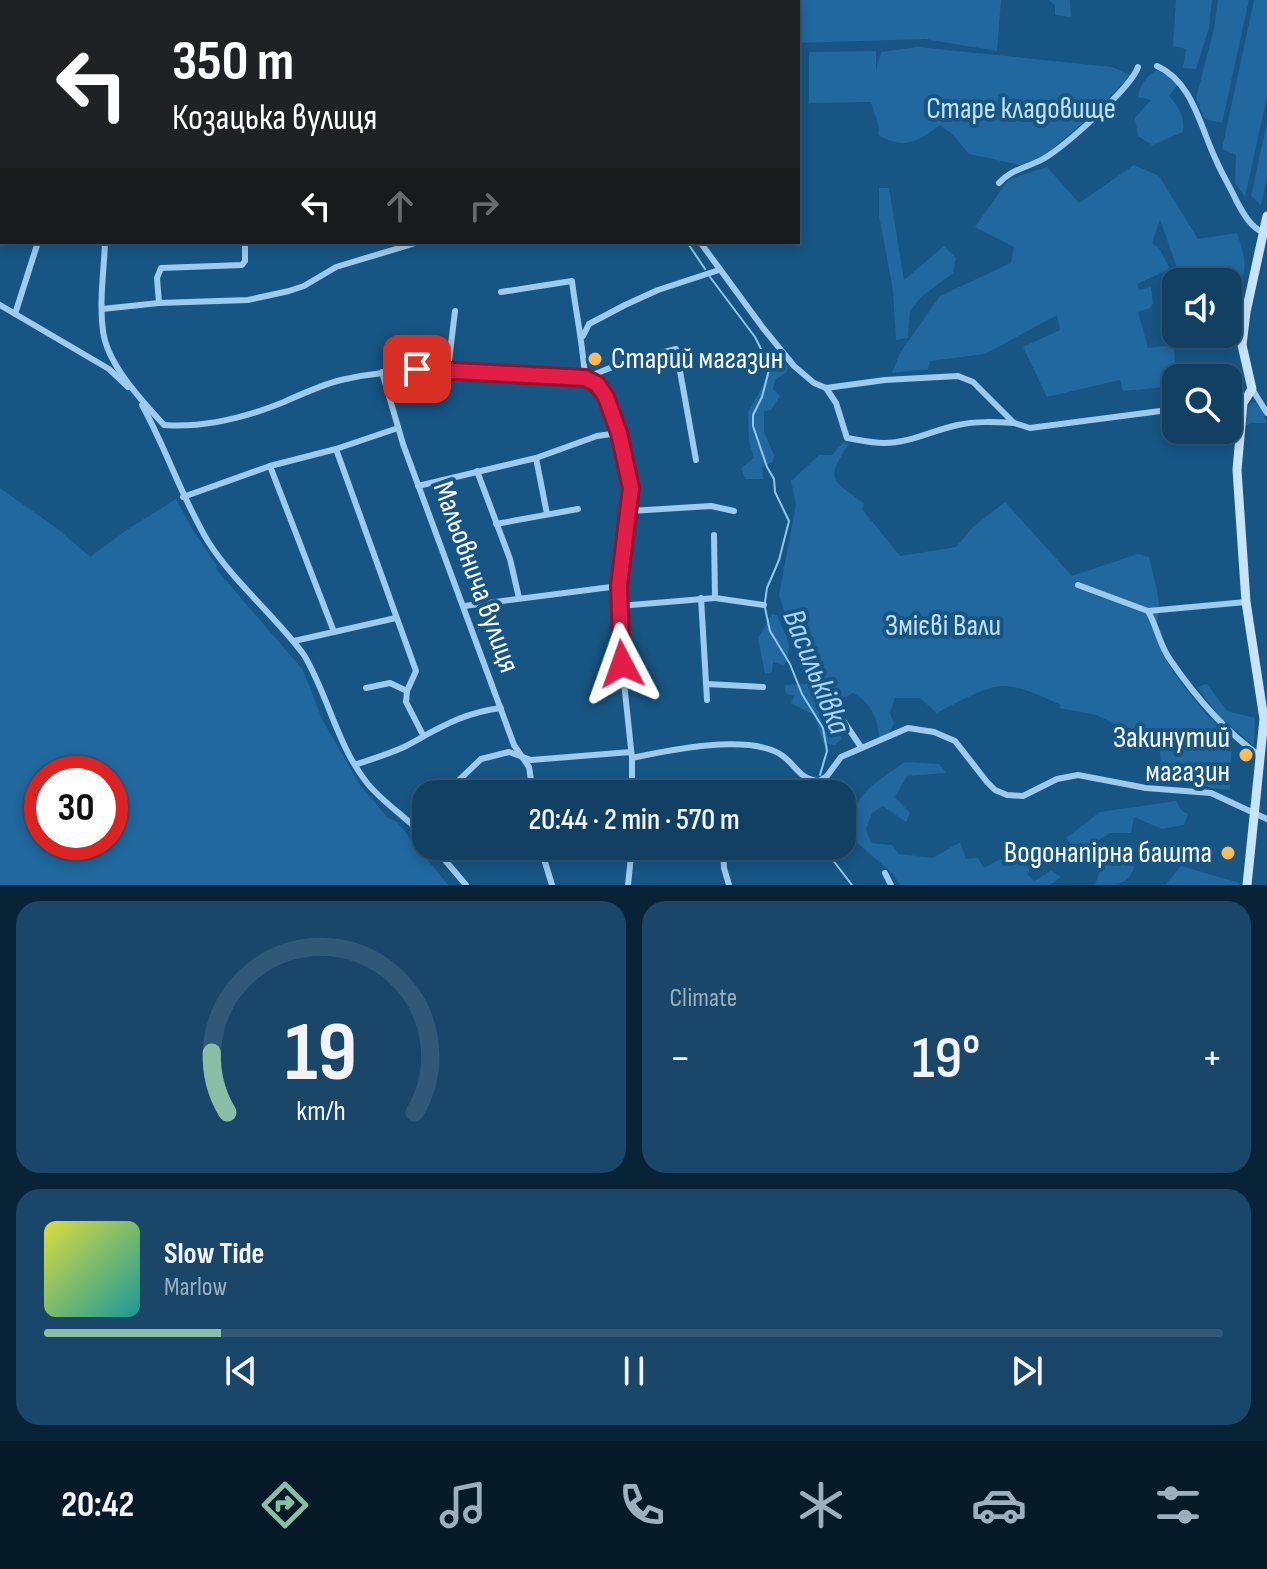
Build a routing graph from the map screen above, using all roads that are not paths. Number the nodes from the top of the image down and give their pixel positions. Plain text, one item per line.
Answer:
1 (1157, 66) dead end
2 (1138, 67) dead end
3 (999, 183) dead end
4 (1267, 216) edge
5 (1265, 234) edge
6 (37, 244) edge
7 (105, 244) edge
8 (245, 244) edge
9 (412, 244) edge
10 (701, 244) edge
11 (719, 270) junction
12 (501, 292) dead end
13 (159, 303) junction
14 (0, 305) edge
15 (102, 309) junction
16 (455, 311) dead end
17 (15, 314) junction
18 (583, 336) junction
19 (116, 364) junction
20 (109, 369) junction
21 (448, 370) junction
22 (382, 372) junction
23 (585, 378) junction
24 (826, 388) junction
25 (1252, 389) junction
26 (137, 396) junction
27 (1243, 403) joint
28 (1162, 411) edge
29 (1267, 413) edge
30 (1014, 423) junction
31 (164, 425) junction
32 (398, 428) junction
33 (619, 433) junction
34 (158, 435) junction
35 (336, 449) junction
36 (536, 458) junction
37 (696, 460) dead end
38 (270, 466) junction
39 (477, 471) junction
40 (418, 486) junction
41 (183, 497) junction
42 (578, 509) dead end
43 (630, 511) junction
44 (734, 511) dead end
45 (547, 514) junction
46 (496, 524) junction
47 (714, 535) dead end
48 (1078, 585) dead end
49 (619, 586) junction
50 (519, 598) junction
51 (701, 598) junction
52 (715, 598) junction
53 (1246, 602) junction
54 (764, 605) dead end
55 (464, 606) junction
56 (619, 606) junction
57 (1148, 611) junction
58 (396, 618) junction
59 (334, 632) junction
60 (294, 641) junction
61 (707, 684) junction
62 (763, 687) dead end
63 (366, 688) dead end
64 (407, 691) junction
65 (707, 700) dead end
66 (501, 708) junction
67 (838, 713) dead end
68 (423, 735) junction
69 (861, 747) junction
70 (519, 755) junction
71 (632, 755) junction
72 (1260, 756) junction
73 (357, 764) junction
74 (459, 780) edge
75 (531, 780) edge
76 (632, 780) edge
77 (1254, 812) junction
78 (1267, 819) edge
79 (412, 826) edge
80 (445, 860) edge
81 (544, 860) edge
82 (631, 860) edge
83 (724, 860) edge
84 (885, 873) dead end
85 (466, 885) edge
86 (552, 885) edge
87 (628, 885) edge
88 (729, 885) edge
89 (891, 885) edge
90 (1247, 885) edge

1 - 5 street
2 - 3 street
4 - 5 main road
5 - 25 main road
6 - 17 street
7 - 15 street
8 - 13 street
9 - 13 street
10 - 11 street
11 - 18 street
11 - 24 street
12 - 18 street
13 - 15 street
14 - 17 street
15 - 19 street
16 - 21 street
17 - 20 street
18 - 23 street
19 - 20 street
19 - 26 street
20 - 26 street
21 - 22 street
21 - 23 street
22 - 31 street
22 - 32 street, Мальовнича вулиця
23 - 33 street
23 - 37 street
24 - 30 street
24 - 30 street
25 - 27 main road
25 - 29 street
26 - 31 street
26 - 34 street
27 - 53 main road
28 - 30 street
31 - 34 street
32 - 35 street
32 - 40 street, Мальовнича вулиця
33 - 36 street
33 - 43 street
34 - 41 street
35 - 38 street
35 - 58 street
36 - 39 street
36 - 45 street
38 - 41 street
38 - 59 street
39 - 40 street
39 - 46 street
40 - 55 street, Мальовнича вулиця
41 - 60 street
42 - 45 street
43 - 44 street
43 - 49 street
45 - 46 street
46 - 50 street
47 - 52 street
48 - 57 street
49 - 50 street
49 - 56 street
50 - 55 street
51 - 52 street
51 - 56 street
51 - 61 street
52 - 54 street
53 - 57 street
53 - 72 main road
55 - 66 street, Мальовнича вулиця
56 - 71 street
57 - 72 street
58 - 59 street
58 - 64 street
59 - 60 street
60 - 73 street
61 - 62 street
61 - 65 street
63 - 64 street
64 - 68 street
66 - 68 street
66 - 70 street, Мальовнича вулиця
67 - 69 street
68 - 73 street
69 - 71 street
69 - 77 street
70 - 71 street
70 - 74 street
70 - 75 street, Мальовнича вулиця
71 - 76 street
72 - 77 main road
73 - 79 street
77 - 78 street
77 - 90 main road
80 - 85 street
81 - 86 street
82 - 87 street
83 - 88 street
84 - 89 street

